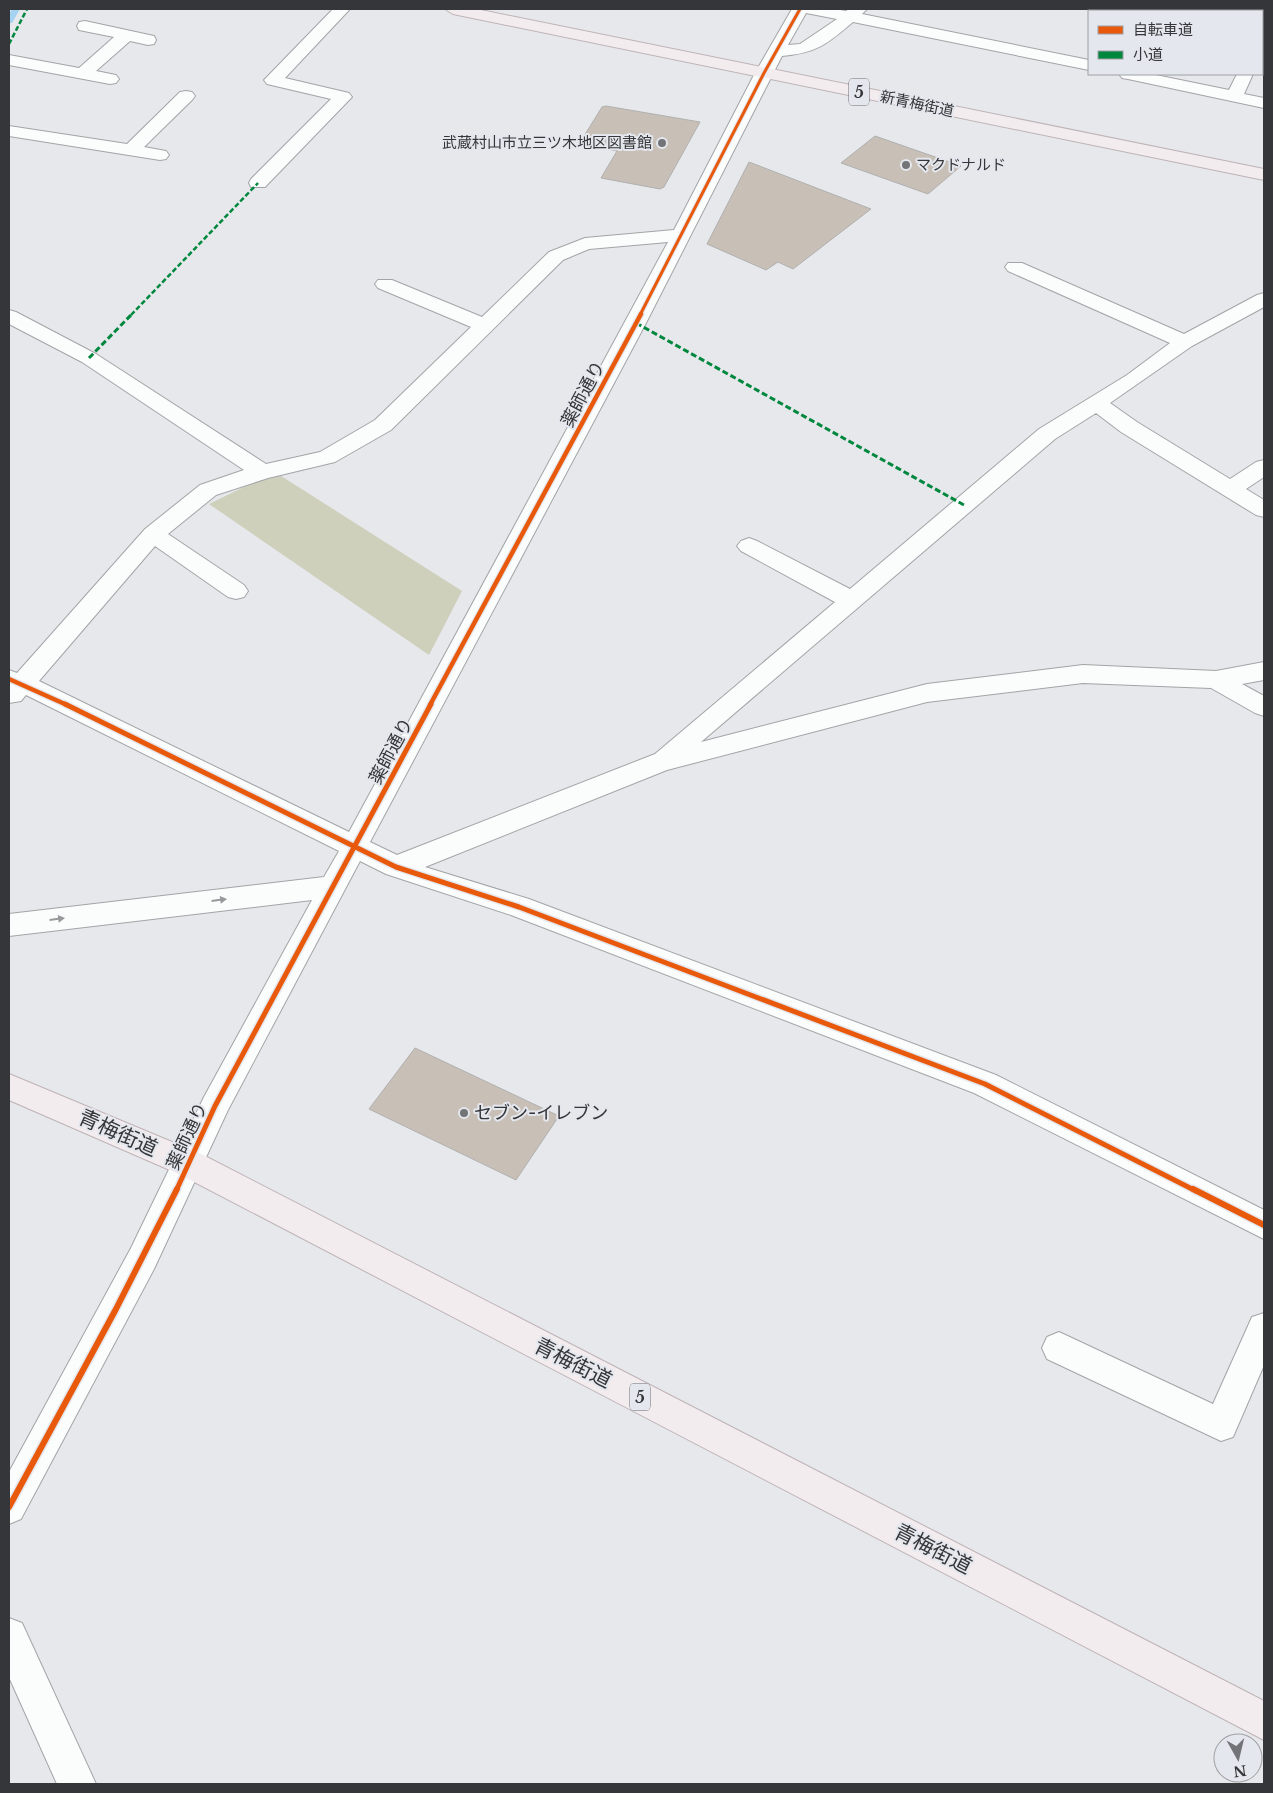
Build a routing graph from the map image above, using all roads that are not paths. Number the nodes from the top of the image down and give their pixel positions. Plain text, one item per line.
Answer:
1 (342, 9) edge
2 (453, 9) edge
3 (800, 9) edge
4 (811, 9) edge
5 (854, 12) edge
6 (86, 26) dead end
7 (127, 35) junction
8 (148, 40) dead end
9 (778, 51) junction
10 (9, 60) edge
11 (1088, 64) edge
12 (764, 73) junction
13 (83, 74) junction
14 (1133, 75) edge
15 (1244, 75) edge
16 (110, 79) dead end
17 (186, 96) dead end
18 (1234, 96) junction
19 (1264, 103) edge
20 (9, 131) edge
21 (132, 149) junction
22 (160, 155) dead end
23 (1264, 175) edge
24 (258, 183) dead end
25 (682, 234) junction
26 (1015, 267) dead end
27 (385, 284) dead end
28 (1264, 299) edge
29 (9, 316) edge
30 (485, 326) junction
31 (1185, 342) junction
32 (1096, 403) junction
33 (1264, 467) edge
34 (262, 472) junction
35 (1230, 489) junction
36 (1264, 510) edge
37 (153, 534) junction
38 (749, 546) dead end
39 (236, 591) dead end
40 (851, 600) junction
41 (1264, 671) edge
42 (1216, 680) junction
43 (13, 687) edge
44 (1264, 707) edge
45 (661, 762) junction
46 (355, 848) junction
47 (396, 867) junction
48 (333, 887) junction
49 (9, 925) edge
50 (9, 1087) edge
51 (190, 1164) junction
52 (1264, 1225) edge
53 (1264, 1328) edge
54 (1059, 1348) dead end
55 (9, 1507) edge
56 (9, 1636) edge
57 (1264, 1721) edge
58 (77, 1784) edge

1 - 24 street
2 - 12 main road, 新青梅街道 / 5
3 - 9 street, 薬師通り
4 - 5 street
5 - 9 street
5 - 11 street
6 - 7 street
7 - 8 street
7 - 13 street
9 - 12 street, 薬師通り
10 - 13 street
12 - 23 main road, 新青梅街道 / 5
12 - 25 street, 薬師通り
13 - 16 street
14 - 18 street
15 - 18 street
17 - 21 street
18 - 19 street
20 - 21 street
21 - 22 street
25 - 30 street
25 - 46 street, 薬師通り
26 - 31 street
27 - 30 street
28 - 31 street
29 - 34 street
30 - 34 street
31 - 32 street
32 - 35 street
32 - 40 street
33 - 35 street
34 - 37 street
35 - 36 street
37 - 39 street
37 - 43 street
38 - 40 street
40 - 45 street
41 - 42 street
42 - 44 street
42 - 45 street
43 - 46 street
45 - 47 street
46 - 47 street
46 - 48 street, 薬師通り
47 - 52 street
49 -> 48 street
48 - 51 street, 薬師通り
50 - 51 main road, 青梅街道 / 5
51 - 55 street, 薬師通り
51 - 57 main road, 青梅街道 / 5
53 - 54 street
56 - 58 street

